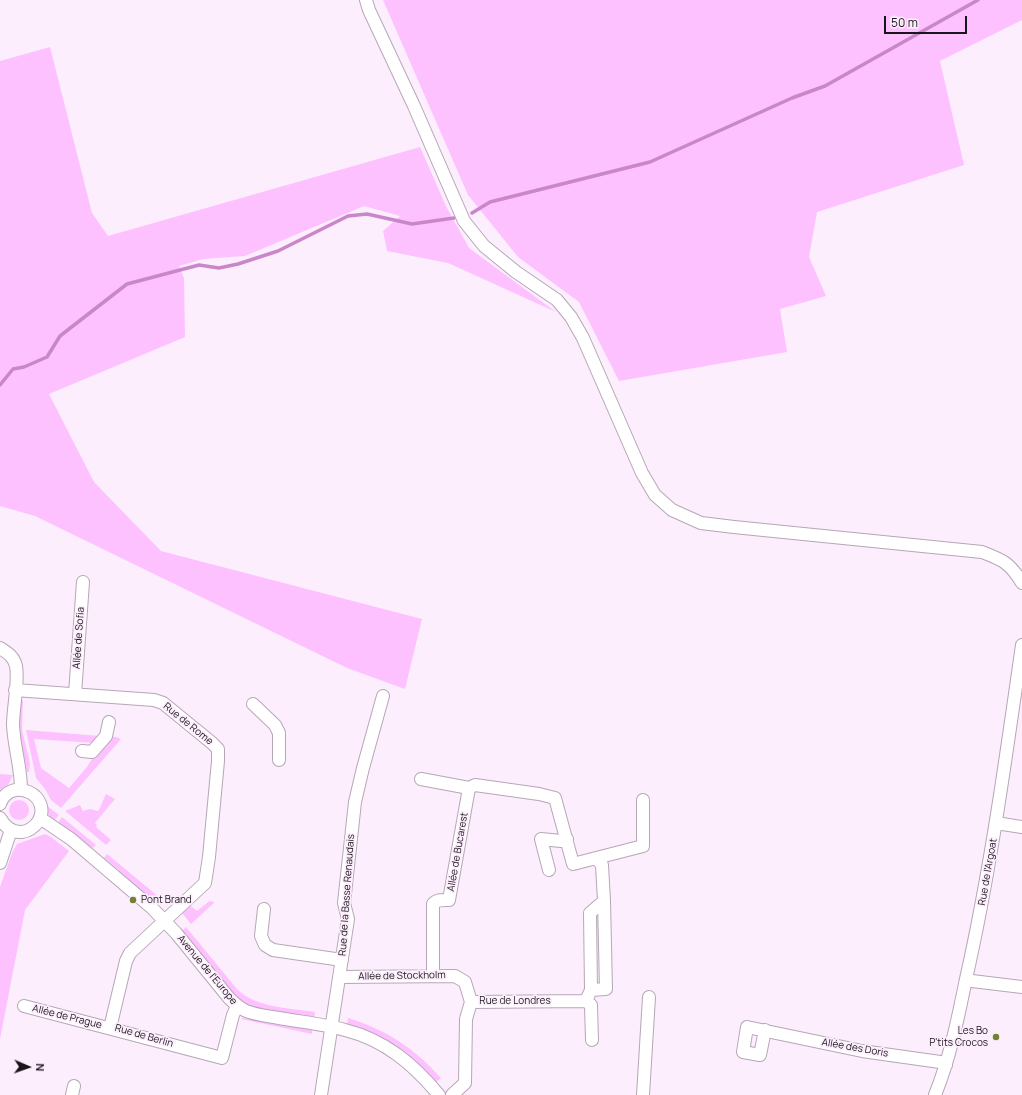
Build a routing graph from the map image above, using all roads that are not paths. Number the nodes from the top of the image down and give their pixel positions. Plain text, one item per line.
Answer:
1 (366, 0) edge
2 (1018, 567) edge
3 (83, 582) dead end
4 (1022, 583) edge
5 (1022, 645) edge
6 (0, 648) edge
7 (15, 690) junction
8 (75, 694) junction
9 (383, 696) dead end
10 (253, 704) dead end
11 (109, 722) dead end
12 (82, 752) dead end
13 (279, 760) dead end
14 (421, 779) dead end
15 (469, 788) junction
16 (21, 789) junction
17 (643, 800) dead end
18 (0, 802) edge
19 (0, 818) edge
20 (40, 818) junction
21 (996, 823) junction
22 (1022, 826) edge
23 (11, 830) junction
24 (567, 839) junction
25 (596, 858) junction
26 (0, 864) edge
27 (549, 870) dead end
28 (264, 909) dead end
29 (164, 920) junction
30 (342, 960) junction
31 (433, 975) junction
32 (340, 977) junction
33 (966, 979) junction
34 (1022, 987) edge
35 (588, 995) junction
36 (649, 997) dead end
37 (471, 1002) junction
38 (24, 1006) dead end
39 (238, 1006) junction
40 (331, 1027) junction
41 (110, 1028) junction
42 (765, 1030) dead end
43 (592, 1040) dead end
44 (946, 1065) junction
45 (321, 1095) edge
46 (439, 1095) edge
47 (452, 1095) edge
48 (643, 1095) edge
49 (935, 1095) edge

1 - 2 street
2 - 4 street
3 - 8 street, Allée de Sofia
5 - 21 street, Rue de l'Argoat
6 - 7 street
7 - 8 street, Rue de Rome
7 - 16 street
8 - 29 street, Rue de Rome
9 - 30 street, Rue de la Basse Renaudais
10 - 13 street
11 - 12 street
14 - 15 street
15 - 24 street
15 - 31 street, Allée de Bucarest
16 - 18 street
16 - 20 street
17 - 25 street
19 - 23 street
20 - 23 street
20 - 29 street, Avenue de l'Europe
21 - 22 street
21 - 33 street, Rue de l'Argoat
23 - 26 street
24 - 25 street
24 - 27 street
25 - 35 street, Rue de Londres
28 - 30 street
29 - 39 street, Avenue de l'Europe
29 - 41 street, Rue de Berlin
30 - 32 street, Rue de la Basse Renaudais
31 - 32 street, Allée de Stockholm
31 - 37 street, Allée de Stockholm
32 - 40 street, Rue de la Basse Renaudais
33 - 34 street
33 - 44 street, Rue de l'Argoat
35 - 37 street, Rue de Londres
35 - 43 street
36 - 48 street
37 - 47 street, Rue de Londres
38 - 41 street, Allée de Prague
39 - 40 street, Avenue de l'Europe
39 - 41 street, Rue de Berlin
40 - 45 street, Rue de la Basse Renaudais
40 - 46 street, Avenue de l'Europe
42 - 44 street, Allée des Doris
44 - 49 street, Rue de l'Argoat

